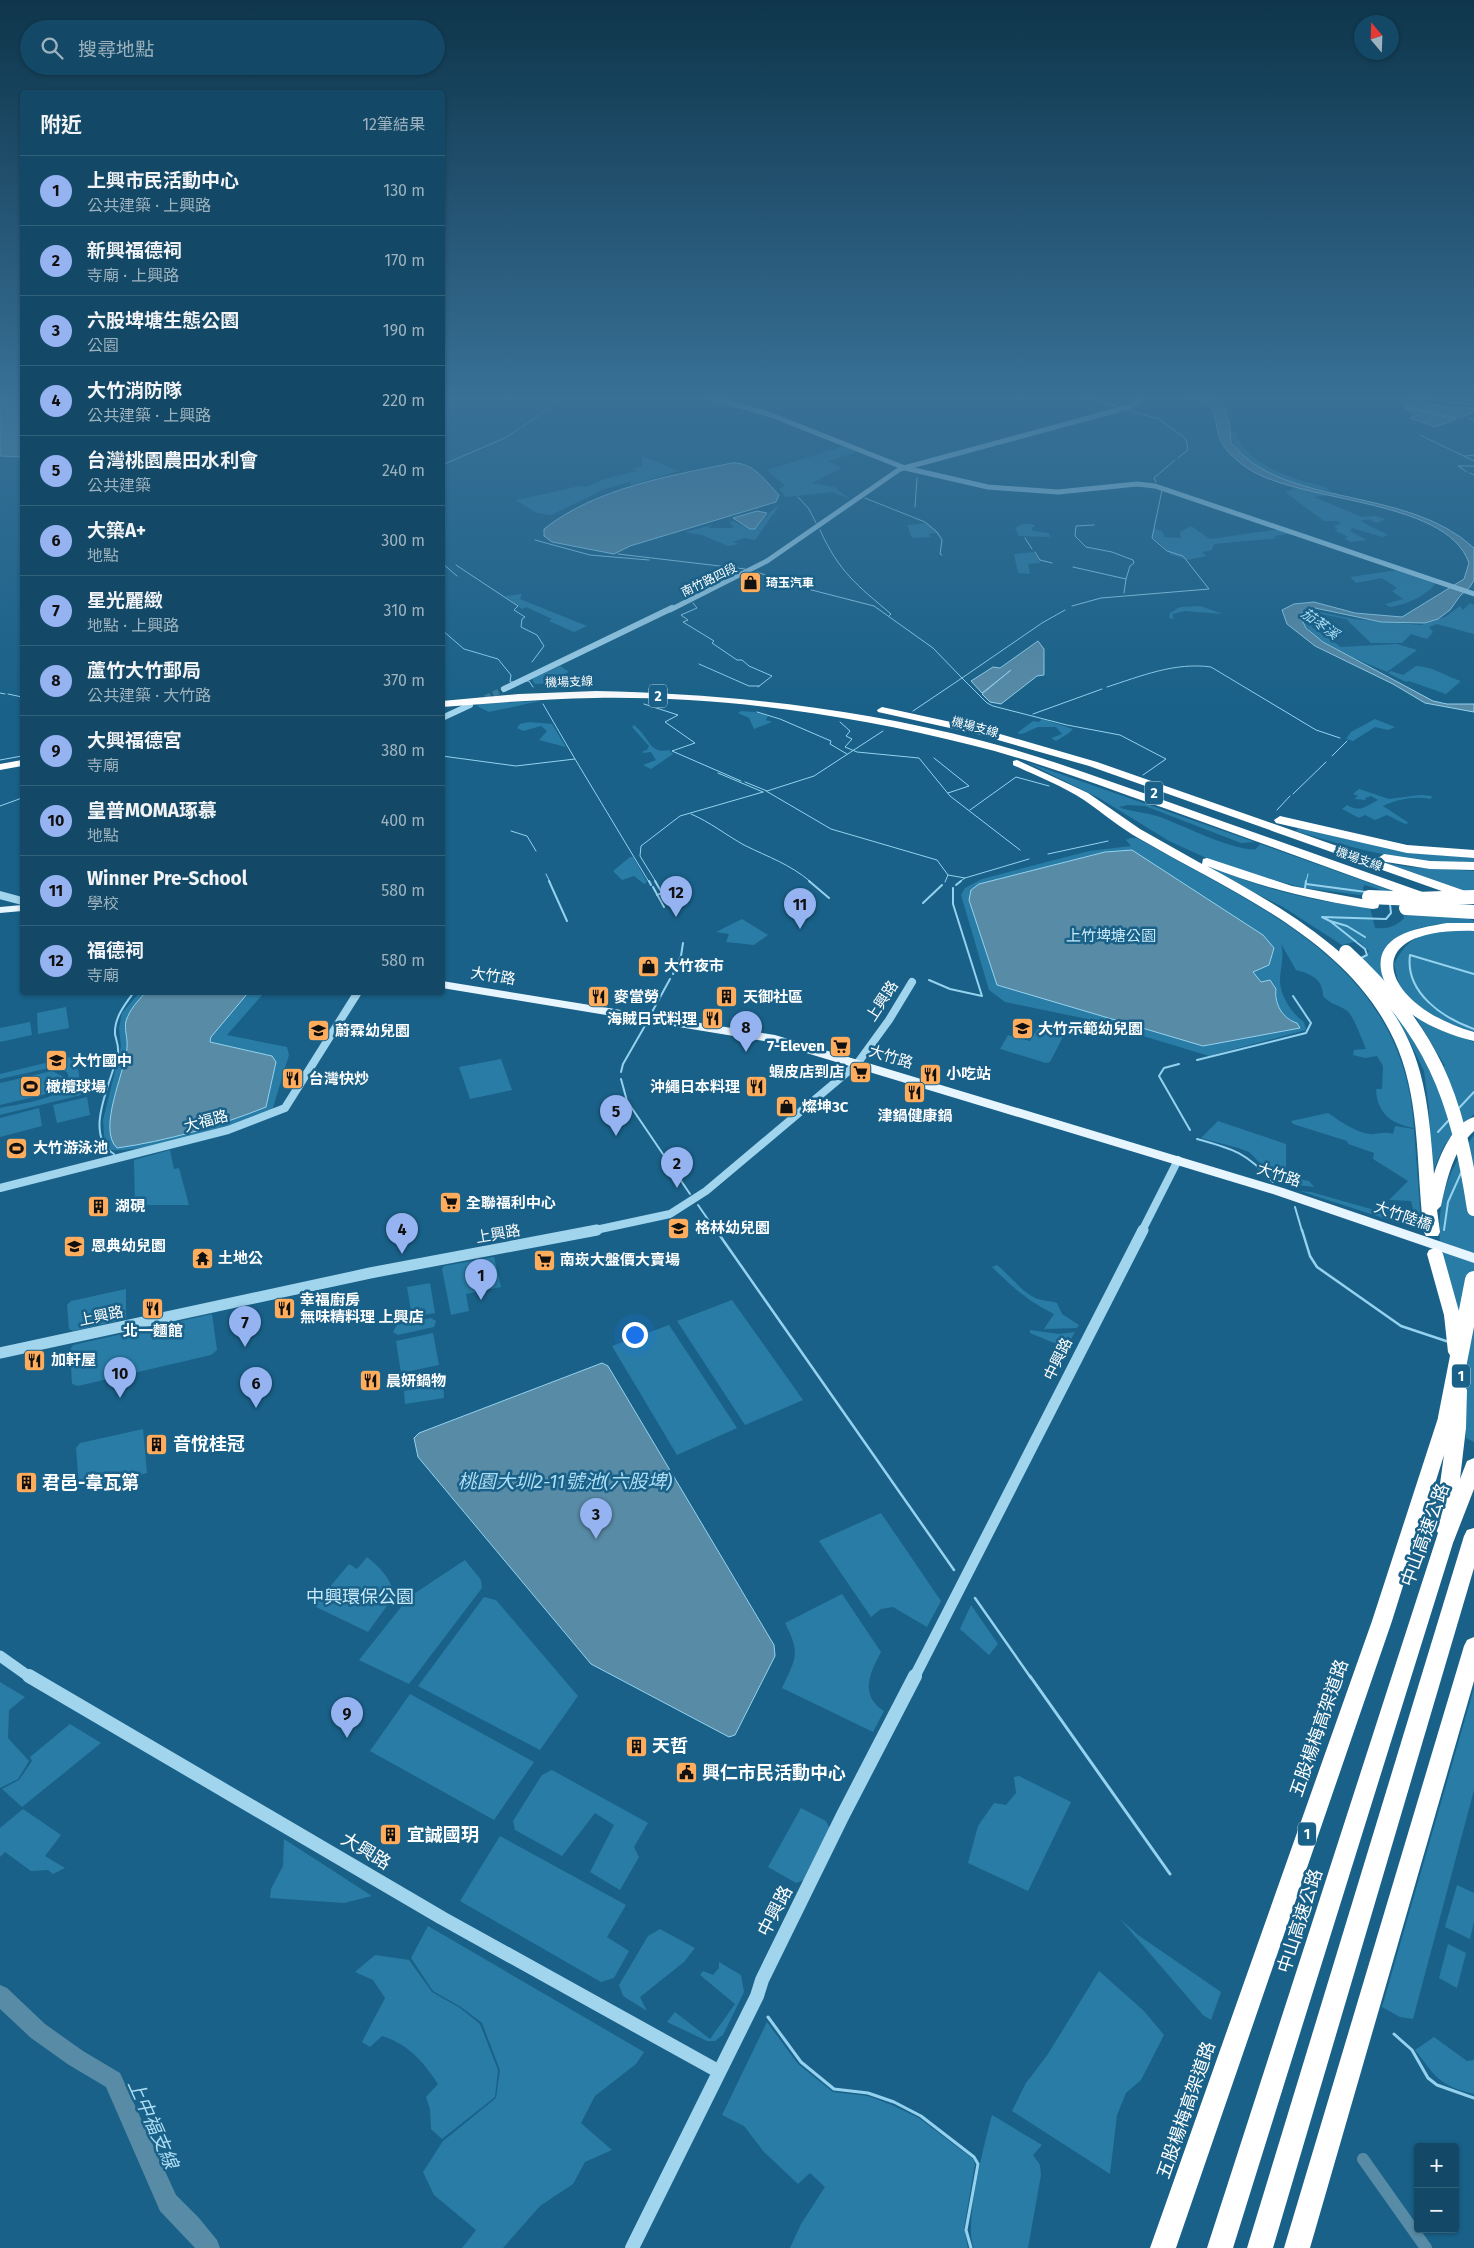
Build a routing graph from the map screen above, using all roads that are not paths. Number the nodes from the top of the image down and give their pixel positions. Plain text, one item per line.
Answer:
1 (857, 501) edge
2 (1203, 501) edge
3 (1450, 584) joint
4 (1472, 592) edge
5 (504, 689) tunnel mouth
6 (445, 698) edge
7 (445, 704) edge
8 (828, 704) junction
9 (470, 705) tunnel mouth
10 (445, 717) edge
11 (872, 719) junction
12 (20, 763) edge
13 (0, 767) edge
14 (20, 771) edge
15 (0, 775) edge
16 (1144, 782) junction
17 (1084, 795) junction
18 (1275, 828) junction
19 (1474, 854) edge
20 (1474, 866) edge
21 (1238, 888) junction
22 (0, 895) edge
23 (1474, 897) edge
24 (20, 900) edge
25 (1371, 901) junction
26 (1474, 907) edge
27 (20, 908) edge
28 (0, 910) edge
29 (1474, 914) edge
30 (1474, 927) edge
31 (912, 982) dead end
32 (445, 984) edge
33 (356, 995) edge
34 (1474, 1037) edge
35 (857, 1064) junction
36 (1474, 1122) edge
37 (1178, 1160) junction
38 (0, 1188) edge
39 (1320, 1206) joint
40 (1474, 1209) edge
41 (1435, 1254) dead end
42 (1474, 1258) edge
43 (1474, 1280) edge
44 (1474, 1334) edge
45 (0, 1353) edge
46 (1447, 1418) junction
47 (1474, 1466) edge
48 (1474, 1536) edge
49 (1443, 1543) junction
50 (1474, 1646) edge
51 (0, 1656) edge
52 (718, 2071) junction
53 (632, 2248) edge
54 (1163, 2248) edge
55 (1220, 2248) edge
56 (1260, 2248) edge
57 (1297, 2248) edge

1 - 5 street, 南竹路四段
2 - 3 street
3 - 4 street
6 - 8 highway, 機場支線 / 2
7 - 11 highway, 機場支線 / 2
8 - 16 highway
8 - 26 highway, 機場支線 / 2
9 - 10 street
11 - 17 highway
11 - 29 highway, 機場支線 / 2
12 - 13 highway
14 - 15 highway
16 - 18 highway
16 - 19 highway
17 - 21 highway
17 - 25 highway
18 - 20 highway
18 - 23 highway, bridge
21 - 36 highway
21 - 40 highway, bridge
22 - 24 street
23 - 25 highway, bridge
25 - 29 highway, bridge
27 - 28 main road
30 - 34 highway
31 - 35 street, 上興路
32 - 35 main road, 大竹路
33 - 38 street, 大福路
35 - 37 main road, 大竹路
35 - 45 street, 上興路
37 - 39 main road, 大竹路
37 - 52 street, 中興路
39 - 42 main road, 大竹陸橋
41 - 49 highway
43 - 46 highway, bridge
44 - 46 highway, 五股楊梅高架道路 / 1, bridge
46 - 54 highway, 五股楊梅高架道路 / 1
47 - 49 highway, 中山高速公路
48 - 56 highway
49 - 55 highway, 中山高速公路
50 - 57 highway
51 - 52 street, 大興路
52 - 53 street, 中興路

